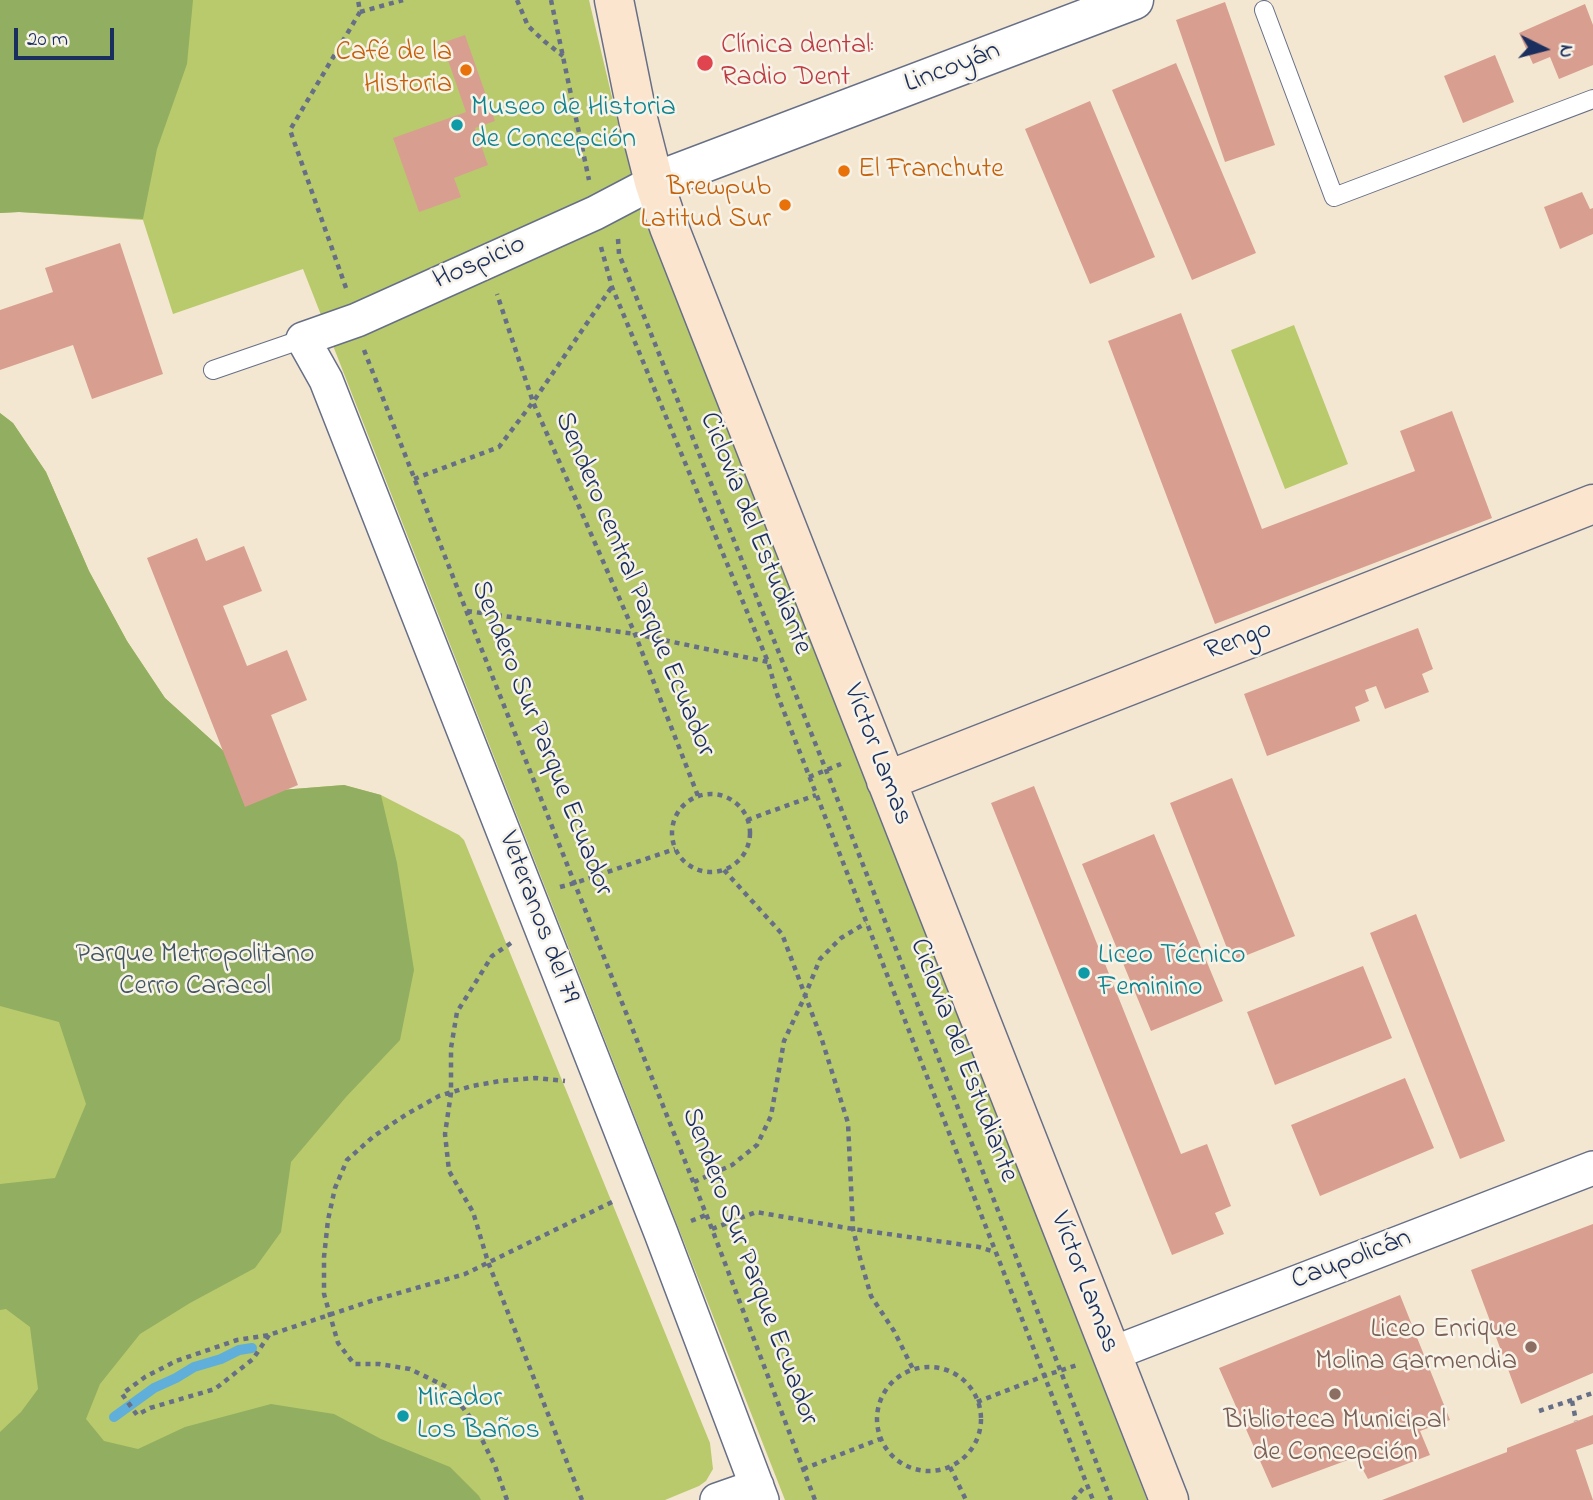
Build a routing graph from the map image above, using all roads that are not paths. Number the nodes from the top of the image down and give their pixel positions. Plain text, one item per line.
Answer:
1 (614, 0) edge
2 (1134, 0) edge
3 (1081, 9) edge
4 (1264, 10) dead end
5 (1593, 99) edge
6 (654, 182) junction
7 (303, 339) junction
8 (213, 370) dead end
9 (1593, 504) edge
10 (886, 781) junction
11 (1593, 1168) edge
12 (1111, 1354) junction
13 (759, 1493) edge
14 (717, 1500) edge
15 (1169, 1500) edge

1 - 6 main road, Víctor Lamas
2 - 3 street, Lincoyán
3 - 6 street, Lincoyán
4 - 5 lane
6 - 7 street, Hospicio
6 - 10 main road, Víctor Lamas
7 - 8 lane
7 - 13 street, Veteranos del 79
9 - 10 main road, Rengo
10 - 12 main road, Víctor Lamas
11 - 12 street, Caupolicán
12 - 15 main road, Víctor Lamas
13 - 14 street

